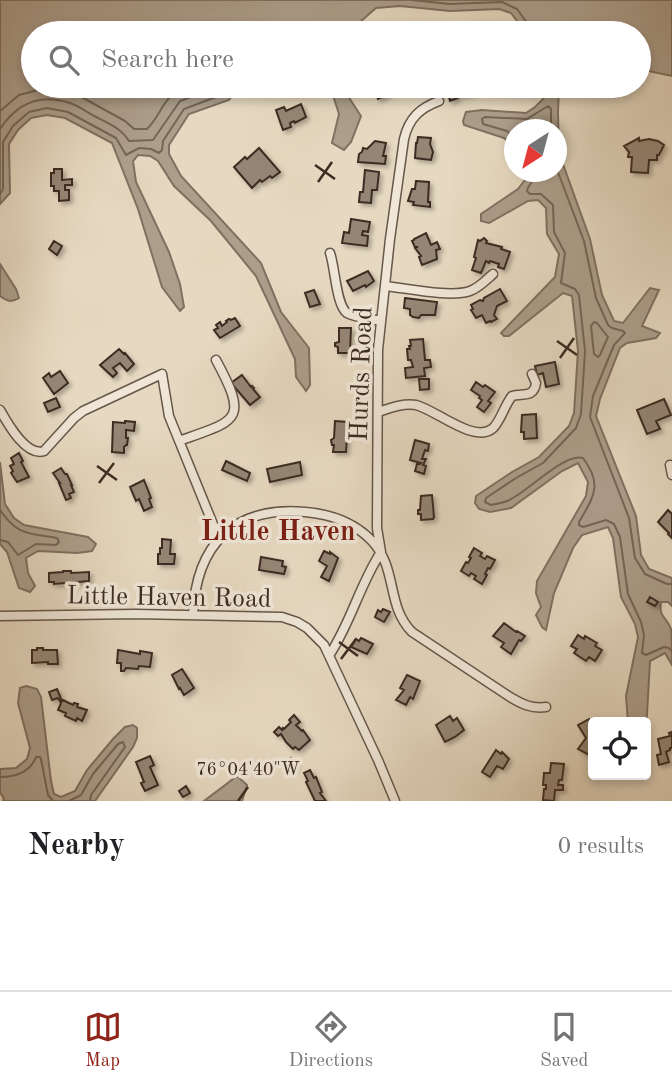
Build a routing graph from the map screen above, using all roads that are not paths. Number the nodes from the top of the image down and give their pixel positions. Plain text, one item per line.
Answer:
1 (439, 101) dead end
2 (330, 253) dead end
3 (493, 274) dead end
4 (385, 286) junction
5 (381, 321) junction
6 (216, 360) dead end
7 (532, 374) dead end
8 (0, 410) edge
9 (378, 412) junction
10 (179, 441) junction
11 (670, 465) dead end
12 (672, 475) edge
13 (219, 539) junction
14 (381, 552) junction
15 (193, 615) junction
16 (0, 616) edge
17 (330, 654) junction
18 (546, 707) dead end
19 (395, 801) edge

1 - 4 street, Hurds Road
2 - 5 street
3 - 4 street
4 - 5 street, Hurds Road
5 - 9 street, Hurds Road
6 - 10 street
7 - 9 street
8 - 10 street
9 - 14 street, Hurds Road
10 - 13 street
11 - 12 street
13 - 14 street
13 - 15 street
14 - 17 street
14 - 18 street, Hurds Road
15 - 16 street, Little Haven Road
15 - 17 street, Little Haven Road
17 - 19 street, Little Haven Road

